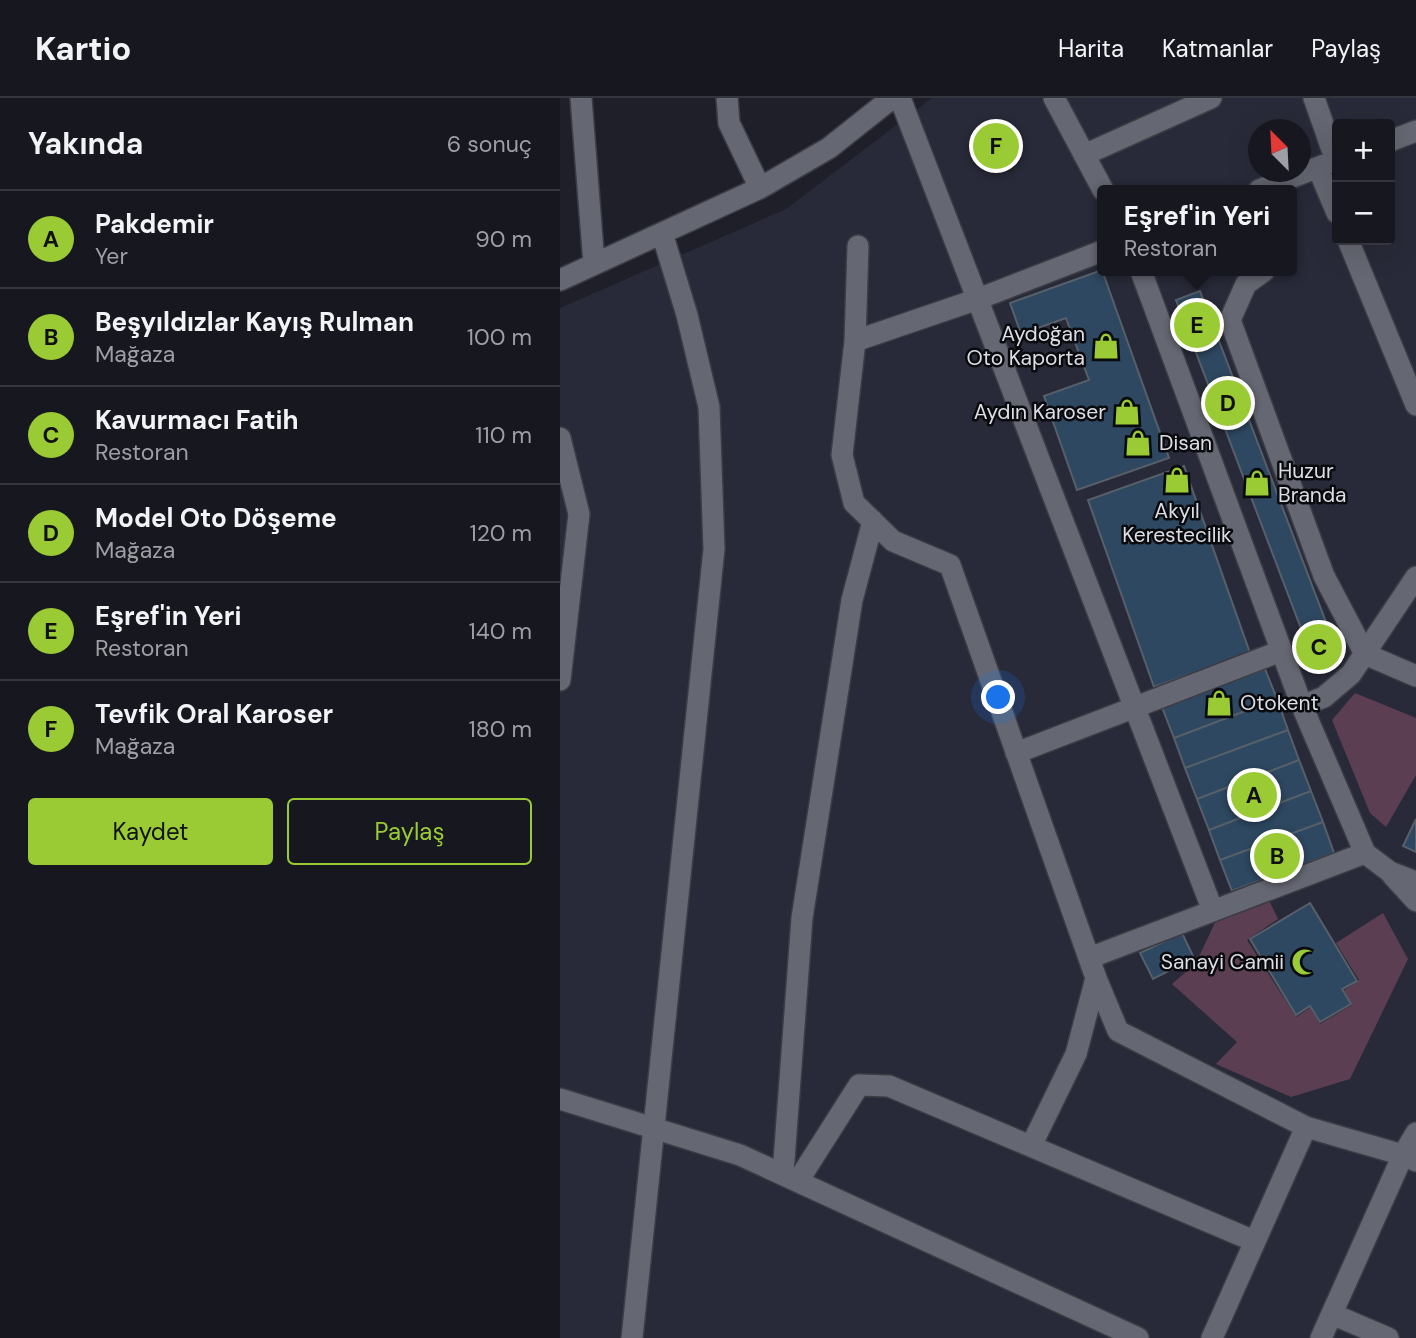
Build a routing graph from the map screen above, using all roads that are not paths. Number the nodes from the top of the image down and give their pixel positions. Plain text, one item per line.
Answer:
1 (581, 98) edge
2 (727, 98) edge
3 (892, 98) edge
4 (900, 98) edge
5 (1054, 98) edge
6 (1211, 98) edge
7 (1314, 98) edge
8 (1416, 131) edge
9 (1395, 139) edge
10 (1084, 155) junction
11 (1330, 163) edge
12 (1333, 182) edge
13 (1100, 185) edge
14 (1272, 185) edge
15 (760, 188) junction
16 (662, 233) junction
17 (1350, 245) edge
18 (858, 246) dead end
19 (1097, 253) edge
20 (594, 264) junction
21 (1143, 276) edge
22 (1257, 276) edge
23 (560, 280) edge
24 (978, 299) junction
25 (855, 341) junction
26 (1416, 405) edge
27 (560, 438) edge
28 (873, 521) junction
29 (1416, 578) edge
30 (1281, 651) junction
31 (1365, 654) junction
32 (1416, 676) edge
33 (560, 680) edge
34 (1301, 706) junction
35 (1135, 708) junction
36 (1016, 753) junction
37 (1365, 853) junction
38 (1390, 872) junction
39 (1416, 883) edge
40 (1416, 901) edge
41 (1213, 911) junction
42 (1092, 968) junction
43 (560, 1099) edge
44 (1306, 1127) junction
45 (653, 1129) junction
46 (1416, 1133) edge
47 (1031, 1146) junction
48 (1409, 1158) edge
49 (790, 1178) junction
50 (1254, 1241) junction
51 (1332, 1314) junction
52 (632, 1338) edge
53 (1138, 1338) edge
54 (1212, 1338) edge
55 (1321, 1338) edge
56 (1388, 1338) edge

1 - 20 street
2 - 15 street
3 - 15 street
4 - 24 street
5 - 10 street
6 - 10 street
7 - 11 street
8 - 9 street
10 - 13 street
11 - 12 street
11 - 14 street
15 - 16 street
16 - 20 street
16 - 45 street
17 - 26 street
18 - 25 street
19 - 24 street
20 - 23 street
21 - 30 street
22 - 31 street
24 - 25 street
24 - 35 street
25 - 28 street
27 - 33 street
28 - 36 street
28 - 49 street
29 - 31 street
30 - 34 street
30 - 35 street
31 - 32 street
31 - 34 street
34 - 37 street
35 - 36 street
35 - 41 street
36 - 42 street
37 - 38 street
37 - 41 street
38 - 39 street
38 - 40 street
41 - 42 street
42 - 44 street
42 - 47 street
43 - 45 street
44 - 48 street
44 - 50 street
45 - 49 street
45 - 52 street
46 - 48 street
47 - 49 street
47 - 50 street
48 - 51 street
49 - 53 street
50 - 54 street
51 - 55 street
51 - 56 street

